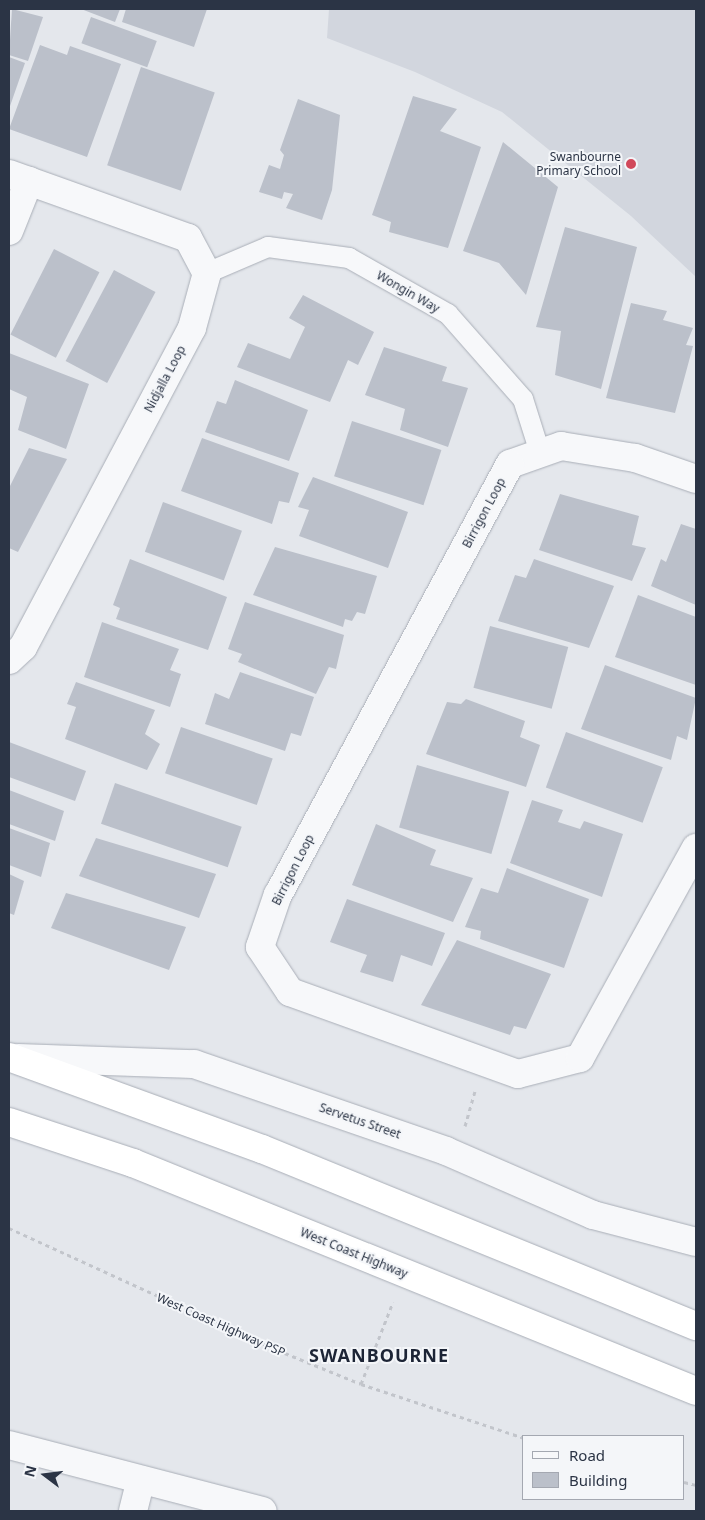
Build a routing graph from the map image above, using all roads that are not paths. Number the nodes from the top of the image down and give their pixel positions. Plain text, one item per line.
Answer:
1 (19, 177) edge
2 (9, 231) edge
3 (207, 273) junction
4 (540, 453) junction
5 (696, 479) edge
6 (9, 660) edge
7 (696, 848) edge
8 (10, 1057) edge
9 (9, 1122) edge
10 (696, 1242) edge
11 (696, 1326) edge
12 (696, 1391) edge
13 (9, 1445) edge
14 (141, 1480) junction
15 (132, 1511) edge
16 (263, 1511) edge

1 - 2 street
1 - 3 street
3 - 4 lane, Wongin Way
3 - 6 street, Nidjalla Loop
4 - 5 street, Birrigon Loop
4 - 7 street, Birrigon Loop
8 - 10 street, Servetus Street
8 - 11 highway
9 - 12 highway, West Coast Highway
13 - 14 street
14 - 15 street
14 - 16 street

